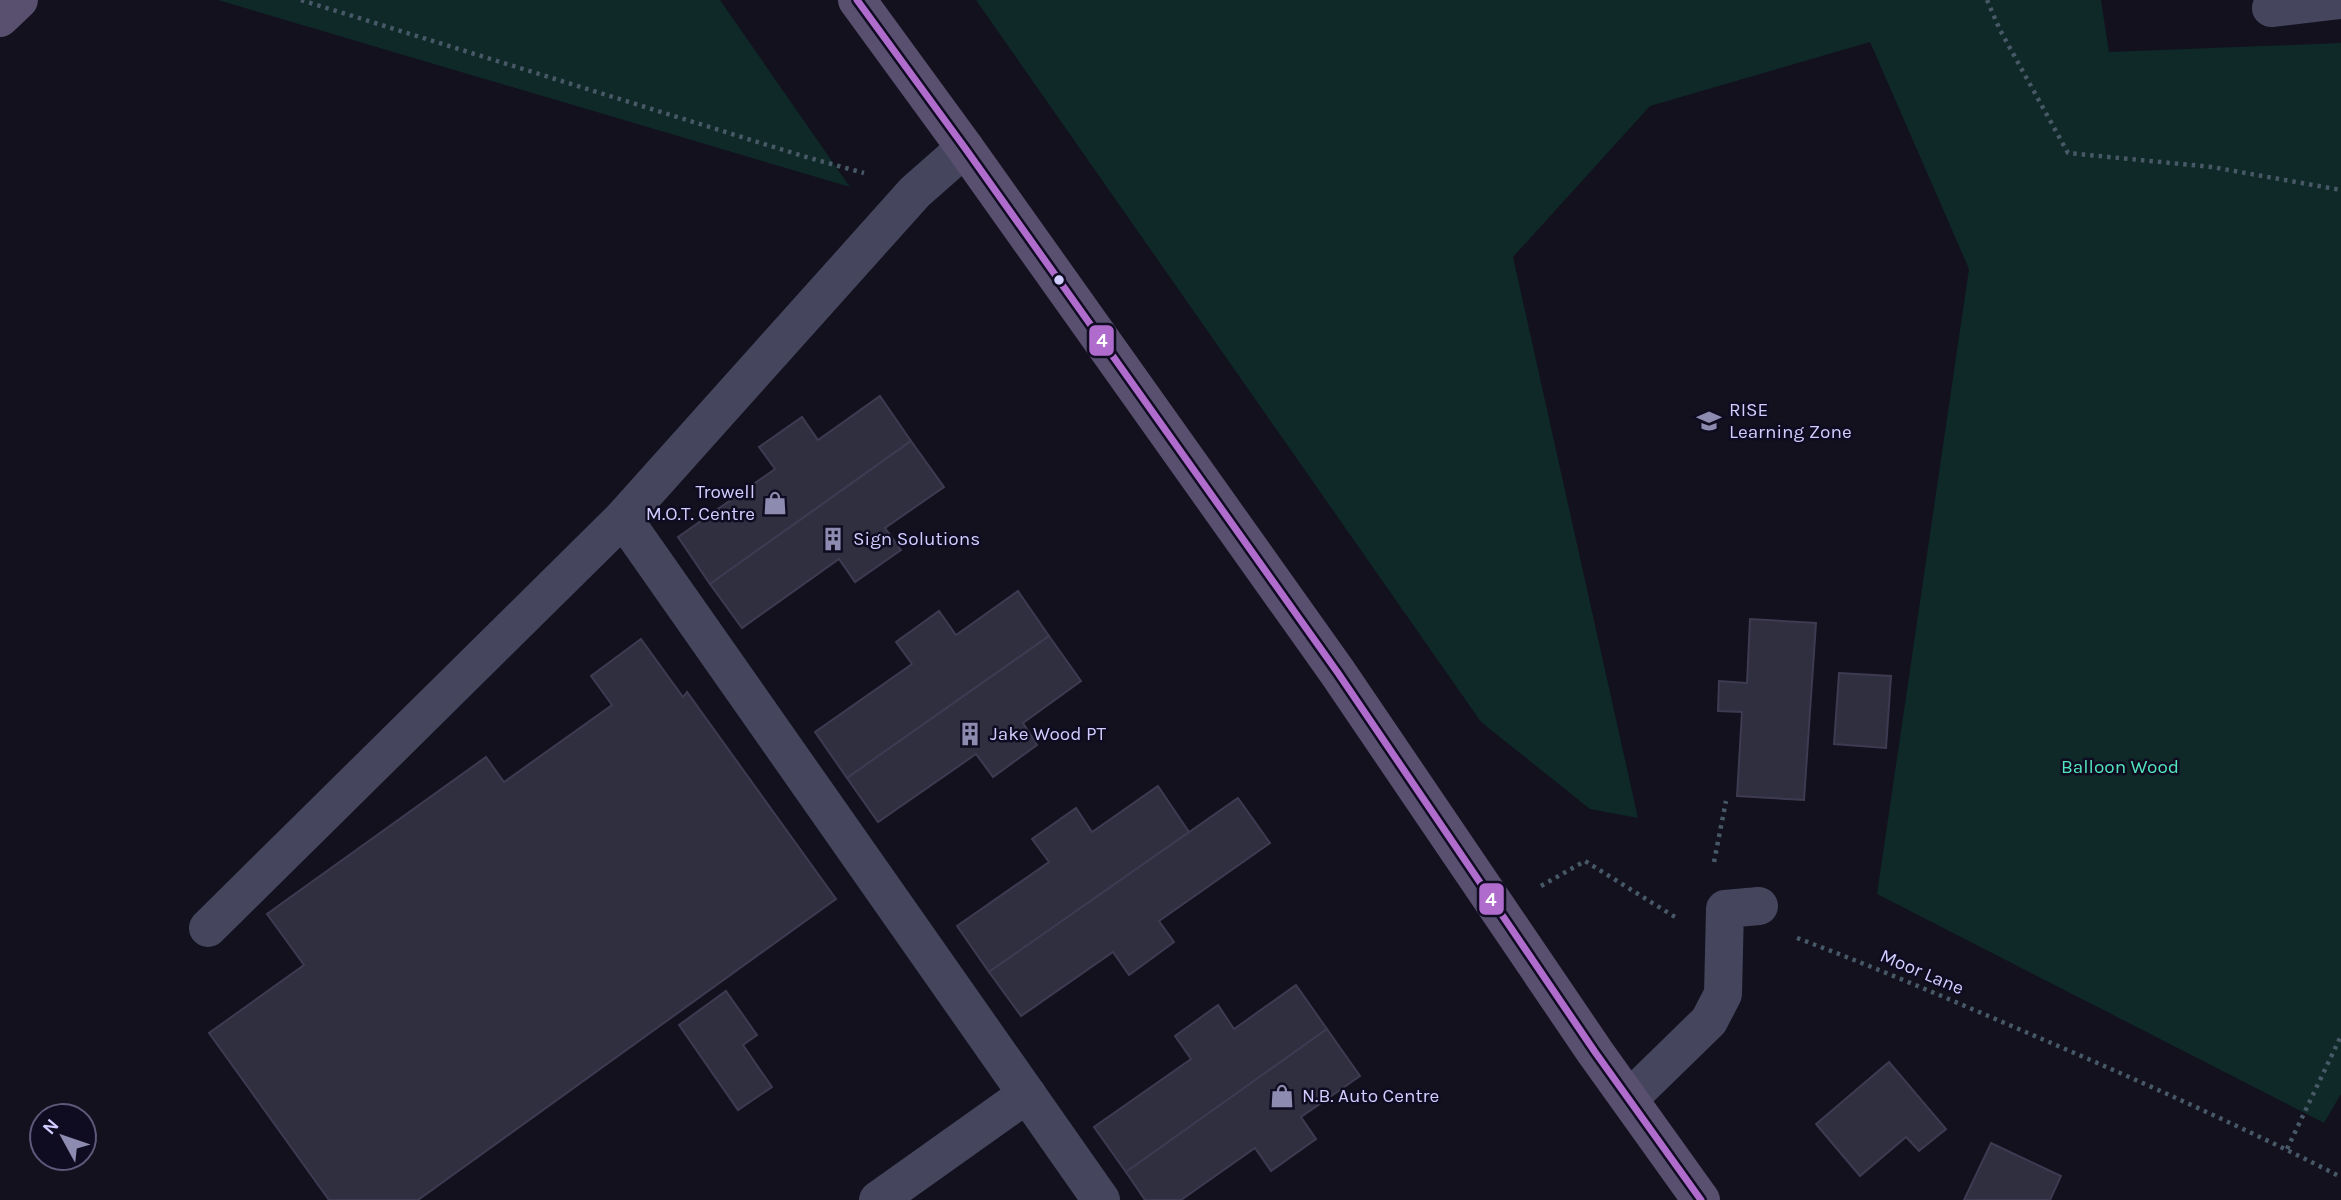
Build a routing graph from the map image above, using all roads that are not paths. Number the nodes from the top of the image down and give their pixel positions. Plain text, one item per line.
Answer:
1 (19, 0) edge
2 (857, 0) edge
3 (2341, 0) edge
4 (2271, 8) dead end
5 (0, 18) edge
6 (965, 148) junction
7 (623, 518) junction
8 (1759, 906) dead end
9 (208, 928) dead end
10 (1027, 1094) junction
11 (1629, 1099) junction
12 (877, 1200) edge
13 (1101, 1200) edge
14 (1701, 1200) edge

1 - 5 main road
2 - 6 main road
3 - 4 street
6 - 7 street
6 - 11 main road
7 - 9 street
7 - 10 street
8 - 11 street
10 - 12 street
10 - 13 street
11 - 14 main road

